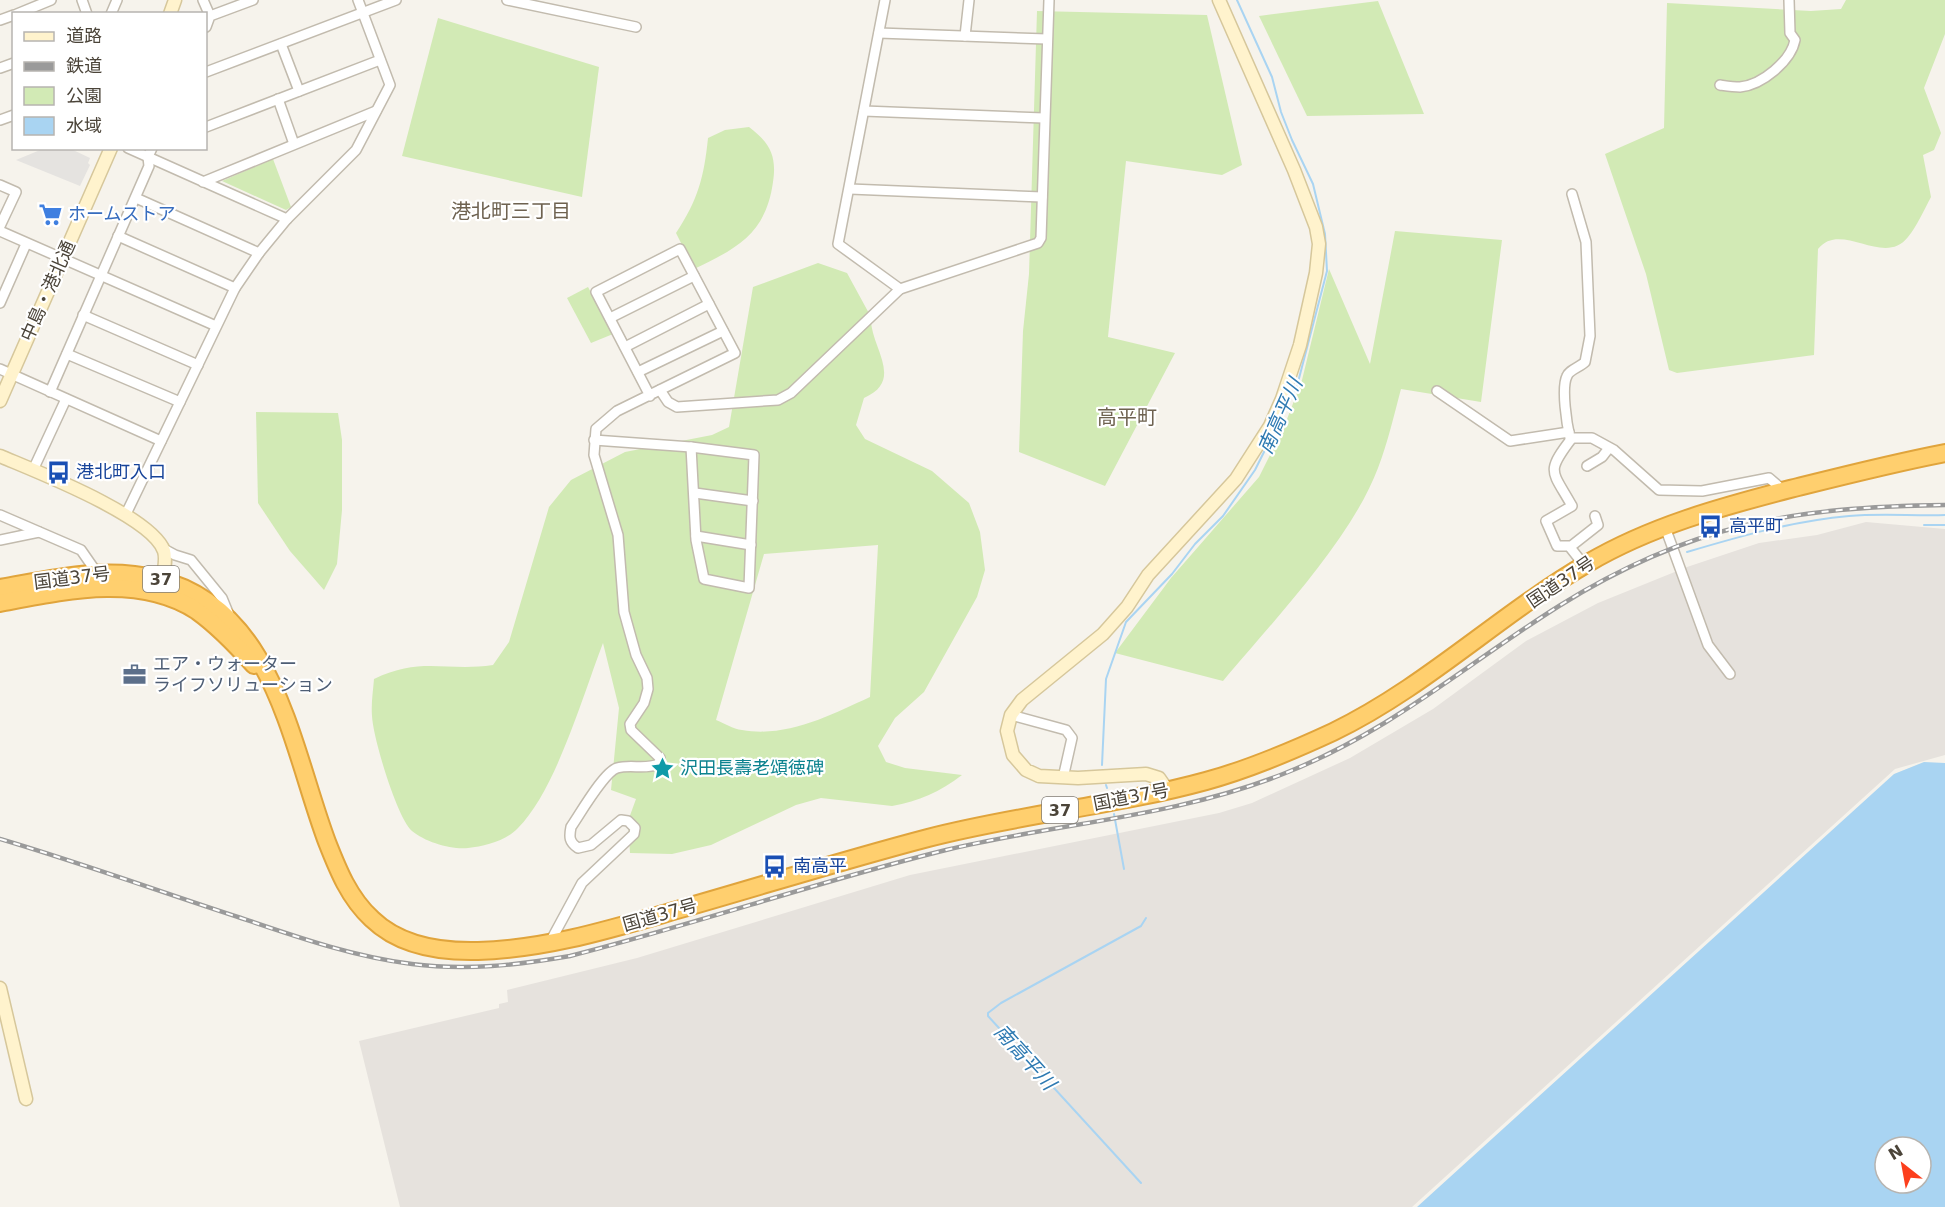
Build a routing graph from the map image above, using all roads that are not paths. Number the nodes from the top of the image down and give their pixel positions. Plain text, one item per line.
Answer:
1 (51, 0) edge
2 (203, 0) edge
3 (254, 0) edge
4 (358, 0) edge
5 (396, 0) edge
6 (507, 0) edge
7 (885, 0) edge
8 (969, 0) edge
9 (1049, 0) edge
10 (1219, 0) edge
11 (1789, 0) edge
12 (34, 10) edge
13 (364, 13) junction
14 (210, 16) junction
15 (207, 24) edge
16 (636, 27) dead end
17 (879, 33) junction
18 (965, 36) junction
19 (1047, 39) junction
20 (281, 44) junction
21 (380, 60) junction
22 (207, 72) edge
23 (1720, 85) dead end
24 (299, 91) junction
25 (278, 99) junction
26 (376, 111) junction
27 (864, 111) junction
28 (1044, 118) junction
29 (207, 127) edge
30 (294, 144) junction
31 (110, 150) edge
32 (150, 153) edge
33 (204, 182) junction
34 (0, 185) edge
35 (850, 189) junction
36 (1572, 194) dead end
37 (1042, 197) junction
38 (135, 198) junction
39 (287, 219) junction
40 (0, 226) edge
41 (0, 231) edge
42 (118, 236) junction
43 (26, 244) junction
44 (259, 253) junction
45 (62, 260) junction
46 (100, 275) junction
47 (694, 276) junction
48 (5, 280) edge
49 (235, 288) junction
50 (900, 289) junction
51 (0, 303) edge
52 (709, 304) junction
53 (83, 315) junction
54 (610, 318) junction
55 (216, 326) junction
56 (723, 331) junction
57 (624, 347) junction
58 (67, 354) junction
59 (198, 365) junction
60 (6, 372) edge
61 (638, 372) junction
62 (660, 390) junction
63 (1437, 391) dead end
64 (50, 392) junction
65 (650, 396) junction
66 (66, 399) junction
67 (0, 401) edge
68 (180, 402) junction
69 (1570, 435) junction
70 (594, 440) junction
71 (161, 441) junction
72 (691, 447) junction
73 (1609, 448) junction
74 (1945, 453) edge
75 (0, 456) edge
76 (1587, 466) dead end
77 (33, 470) junction
78 (1785, 490) junction
79 (695, 493) junction
80 (753, 501) junction
81 (0, 515) edge
82 (125, 516) junction
83 (1595, 516) dead end
84 (1665, 527) junction
85 (39, 532) junction
86 (696, 536) junction
87 (0, 540) edge
88 (751, 545) junction
89 (1570, 547) junction
90 (162, 548) junction
91 (1584, 565) junction
92 (97, 573) junction
93 (161, 587) junction
94 (0, 588) edge
95 (0, 603) edge
96 (230, 618) junction
97 (1730, 674) dead end
98 (273, 689) junction
99 (1011, 714) junction
100 (1063, 778) junction
101 (1168, 791) junction
102 (549, 944) junction
103 (0, 988) edge
104 (26, 1099) dead end

1 - 12 street
2 - 14 street
3 - 14 street
4 - 13 street
5 - 13 street
6 - 16 street
7 - 17 street
8 - 18 street
9 - 19 street
10 - 99 street
11 - 23 street
13 - 20 street
13 - 21 street
14 - 15 street
17 - 18 street
17 - 27 street
18 - 19 street
19 - 28 street
20 - 22 street
20 - 24 street
21 - 24 street
21 - 26 street
24 - 25 street
25 - 29 street
25 - 30 street
26 - 30 street
26 - 39 street
27 - 28 street
27 - 35 street
28 - 37 street
30 - 33 street
31 - 45 street, 中島・港北通
32 - 33 street
32 - 38 street
33 - 39 street
34 - 40 street
35 - 37 street
35 - 50 street
36 - 69 street
37 - 50 street
38 - 42 street
38 - 44 street
39 - 44 street
41 - 43 street
42 - 46 street
42 - 49 street
43 - 45 street
43 - 48 street
44 - 49 street
45 - 46 street
45 - 60 street, 中島・港北通
46 - 53 street
46 - 55 street
47 - 52 street
47 - 54 street
47 - 54 street
48 - 51 street
49 - 55 street
50 - 62 street
52 - 56 street
52 - 57 street
53 - 58 street
53 - 59 street
54 - 57 street
55 - 59 street
56 - 61 street
56 - 62 street
57 - 61 street
58 - 64 street
58 - 68 street
59 - 68 street
60 - 64 street
60 - 67 street, 中島・港北通
61 - 65 street
62 - 65 street
63 - 69 street
64 - 66 street
65 - 70 street
66 - 71 street
66 - 77 street
68 - 71 street
69 - 73 street
69 - 89 street
70 - 72 street
70 - 102 street
71 - 82 street
72 - 79 street
72 - 80 street
73 - 76 street
73 - 78 street
74 - 78 highway, 国道37号 / 37
75 - 77 street
77 - 82 street
78 - 84 highway, 国道37号 / 37
79 - 80 street
79 - 86 street
80 - 88 street
81 - 85 street
82 - 90 street
83 - 89 street
84 - 91 highway, 国道37号 / 37
84 - 97 street
85 - 87 street
85 - 92 street
86 - 88 street
86 - 88 street
89 - 91 street
90 - 93 street
90 - 96 street
91 - 101 highway, 国道37号 / 37
92 - 93 highway, 国道37号 / 37
92 - 94 highway, 国道37号 / 37
93 - 95 highway, 国道37号 / 37
93 - 96 highway, 国道37号 / 37
93 - 98 highway, 国道37号 / 37
96 - 98 highway, 国道37号 / 37
98 - 102 highway, 国道37号 / 37
99 - 100 street
99 - 100 street
100 - 101 street
101 - 102 highway, 国道37号 / 37
103 - 104 street

